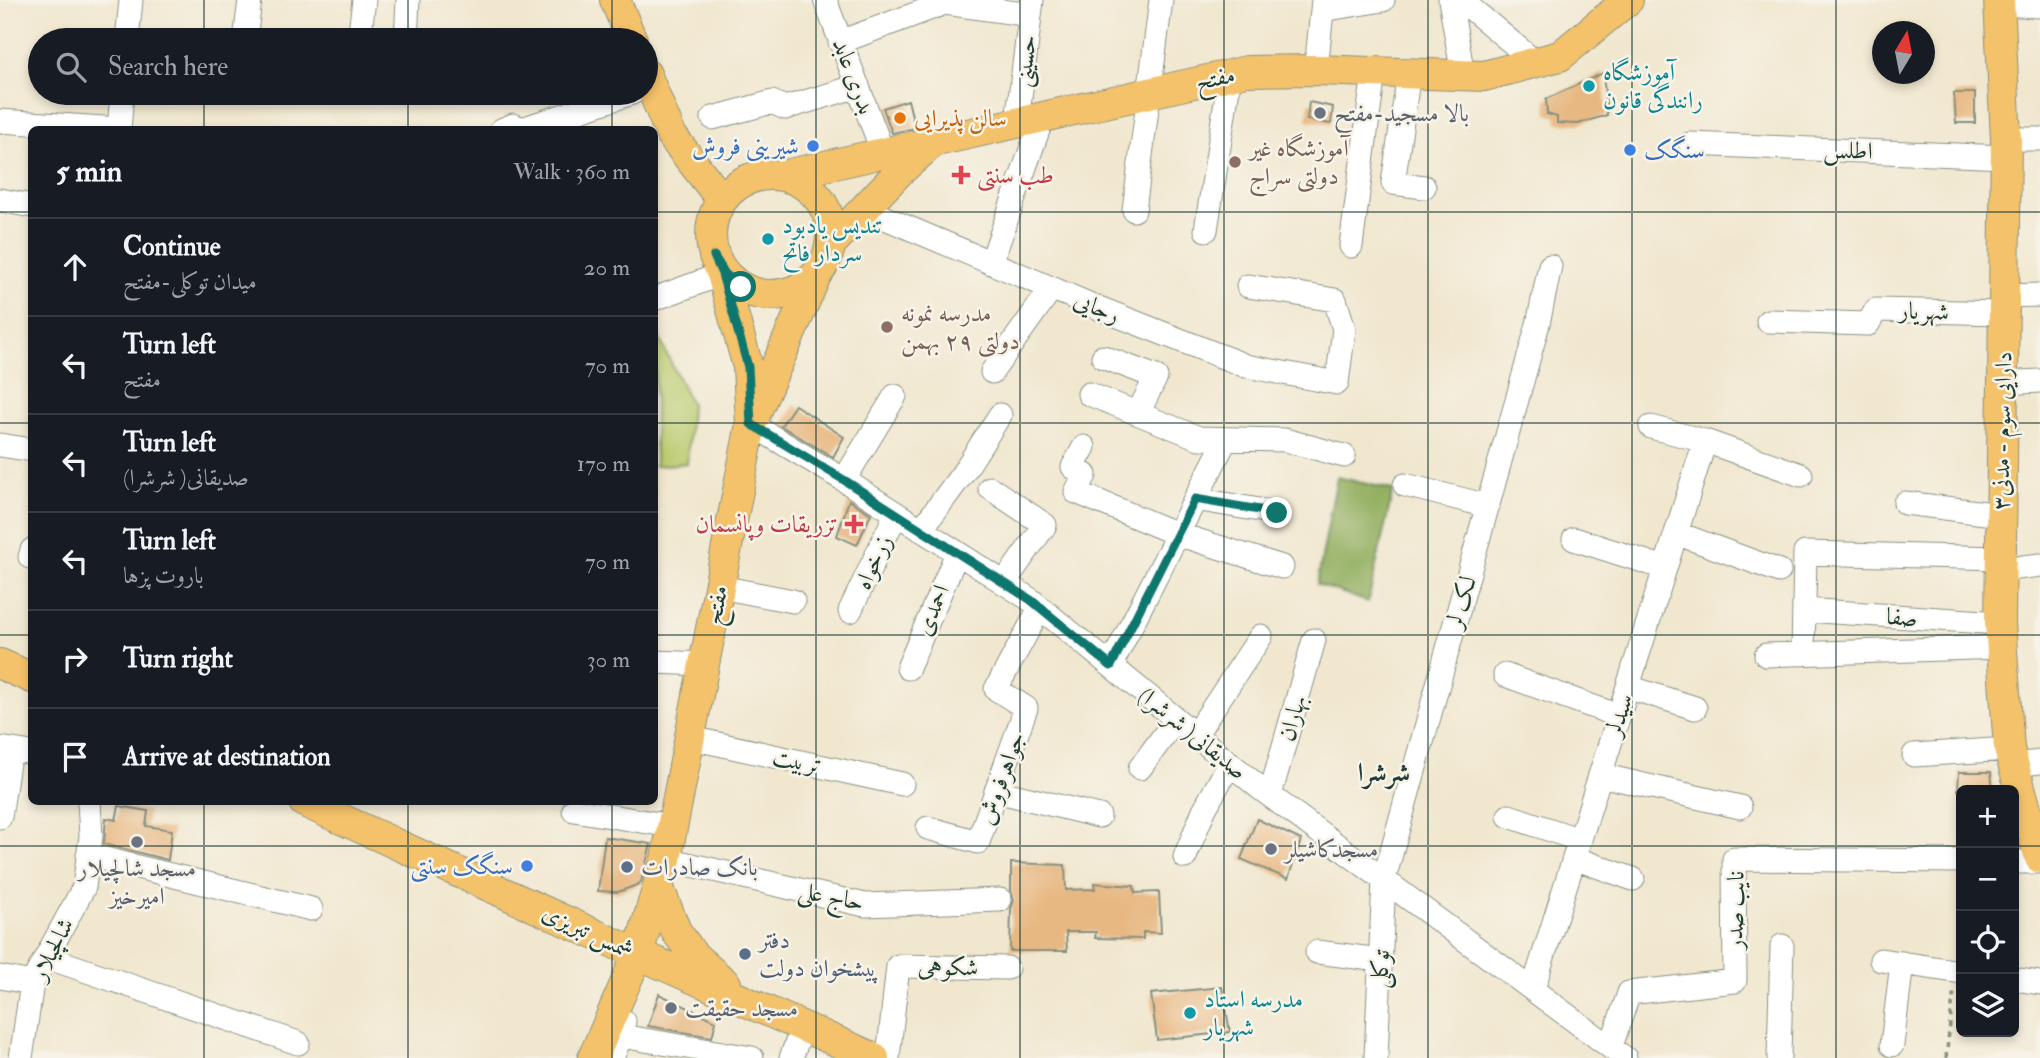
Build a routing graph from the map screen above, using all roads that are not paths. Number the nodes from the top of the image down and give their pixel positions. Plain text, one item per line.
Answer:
1 (131, 0) edge
2 (250, 0) edge
3 (364, 0) edge
4 (408, 0) edge
5 (615, 0) edge
6 (825, 0) edge
7 (1161, 0) edge
8 (1382, 0) edge
9 (1450, 0) edge
10 (1461, 0) edge
11 (1999, 2) edge
12 (1617, 3) edge
13 (1322, 5) edge
14 (2040, 6) edge
15 (1031, 8) edge
16 (128, 28) edge
17 (246, 28) edge
18 (360, 28) edge
19 (407, 28) edge
20 (627, 28) edge
21 (840, 41) junction
22 (1535, 62) junction
23 (1317, 70) junction
24 (1374, 72) junction
25 (1409, 73) junction
26 (1230, 75) junction
27 (1463, 75) junction
28 (858, 86) junction
29 (1148, 93) junction
30 (121, 105) edge
31 (590, 105) edge
32 (655, 105) edge
33 (713, 118) dead end
34 (1030, 119) junction
35 (0, 121) edge
36 (74, 126) edge
37 (119, 126) edge
38 (533, 126) edge
39 (2040, 139) edge
40 (935, 140) junction
41 (1690, 144) dead end
42 (2006, 148) junction
43 (883, 153) junction
44 (781, 176) junction
45 (1424, 187) dead end
46 (0, 200) edge
47 (722, 200) junction
48 (28, 205) edge
49 (864, 209) junction
50 (1134, 209) dead end
51 (1206, 229) dead end
52 (830, 245) junction
53 (1351, 246) dead end
54 (991, 263) junction
55 (718, 265) junction
56 (1550, 266) dead end
57 (817, 273) junction
58 (1248, 286) dead end
59 (1051, 289) junction
60 (2040, 295) edge
61 (658, 297) edge
62 (2004, 305) junction
63 (1768, 321) dead end
64 (1103, 357) dead end
65 (992, 372) dead end
66 (2040, 382) edge
67 (2003, 383) junction
68 (1089, 394) dead end
69 (895, 396) dead end
70 (1138, 413) junction
71 (1000, 415) dead end
72 (751, 424) junction
73 (1651, 426) dead end
74 (1226, 439) junction
75 (1705, 441) junction
76 (0, 446) edge
77 (1084, 447) dead end
78 (28, 450) edge
79 (1345, 456) dead end
80 (1801, 475) dead end
81 (844, 480) junction
82 (1405, 485) dead end
83 (990, 488) dead end
84 (1195, 499) junction
85 (1905, 503) dead end
86 (1488, 506) junction
87 (896, 513) junction
88 (1277, 513) dead end
89 (2001, 515) junction
90 (921, 530) junction
91 (1676, 533) junction
92 (1177, 534) junction
93 (1574, 539) dead end
94 (957, 553) junction
95 (2001, 564) junction
96 (2040, 565) edge
97 (1282, 567) dead end
98 (1665, 568) junction
99 (1779, 571) dead end
100 (1004, 583) junction
101 (720, 587) junction
102 (793, 601) dead end
103 (1040, 608) junction
104 (1804, 610) junction
105 (850, 611) dead end
106 (2001, 635) junction
107 (1261, 636) dead end
108 (1314, 640) dead end
109 (1803, 654) junction
110 (1766, 655) dead end
111 (658, 662) edge
112 (0, 664) edge
113 (705, 664) junction
114 (1111, 666) junction
115 (908, 667) dead end
116 (1504, 675) dead end
117 (28, 676) edge
118 (1628, 687) junction
119 (1695, 708) dead end
120 (1619, 716) junction
121 (1176, 719) junction
122 (1195, 735) junction
123 (691, 738) junction
124 (14, 750) edge
125 (1914, 755) dead end
126 (2021, 759) edge
127 (1230, 763) junction
128 (1140, 768) dead end
129 (1600, 775) junction
130 (902, 784) dead end
131 (996, 791) junction
132 (1270, 795) junction
133 (89, 805) edge
134 (319, 805) edge
135 (1740, 807) dead end
136 (344, 810) edge
137 (574, 810) dead end
138 (1099, 816) dead end
139 (1509, 816) dead end
140 (0, 817) edge
141 (672, 825) junction
142 (928, 828) dead end
143 (1577, 849) junction
144 (88, 855) junction
145 (1185, 857) dead end
146 (2040, 860) edge
147 (1956, 861) edge
148 (2019, 862) edge
149 (662, 873) junction
150 (1384, 879) junction
151 (1633, 879) dead end
152 (1000, 900) dead end
153 (311, 909) dead end
154 (1782, 946) dead end
155 (1317, 952) dead end
156 (638, 954) junction
157 (46, 957) junction
158 (1380, 960) junction
159 (1007, 968) dead end
160 (1956, 971) edge
161 (0, 977) edge
162 (2019, 980) edge
163 (32, 982) junction
164 (2040, 983) edge
165 (1533, 989) junction
166 (764, 1009) junction
167 (803, 1026) junction
168 (621, 1036) junction
169 (298, 1044) dead end
170 (1892, 1045) dead end
171 (1618, 1052) edge
172 (21, 1058) edge
173 (593, 1058) edge
174 (612, 1058) edge
175 (752, 1058) edge
176 (792, 1058) edge
177 (874, 1058) edge
178 (888, 1058) edge
179 (1376, 1058) edge
180 (1783, 1058) edge

1 - 16 street
2 - 17 street
3 - 18 street
4 - 19 street
5 - 20 main road
6 - 21 street, بدری عابد
7 - 29 street
8 - 13 street
9 - 27 street
10 - 22 street
11 - 14 street
11 - 42 main road, دارایی سوم - مدنی۳
12 - 22 main road, مفتح
13 - 23 street
15 - 21 street
15 - 34 street, حسینی
21 - 28 street, بدری عابد
22 - 27 main road, مفتح
23 - 24 main road, مفتح
23 - 26 main road, مفتح
24 - 25 main road, مفتح
24 - 53 street
25 - 27 main road, مفتح
25 - 45 street
26 - 29 main road, مفتح
26 - 51 street
28 - 33 street
28 - 43 street, بدری عابد
29 - 34 main road, مفتح
29 - 50 street
30 - 37 street
31 - 38 street
32 - 47 main road
34 - 40 main road, مفتح
34 - 54 street, حسینی
35 - 36 street
39 - 42 street, اطلس
40 - 43 main road
40 - 49 main road, مفتح
41 - 42 street, اطلس
42 - 62 main road, دارایی سوم - مدنی۳
43 - 44 main road
44 - 47 main road
44 - 52 main road
46 - 48 street
47 - 55 main road
49 - 52 main road, مفتح
49 - 54 street, رجایی
52 - 57 main road
54 - 59 street, رجایی
55 - 57 main road
55 - 61 street
55 - 72 main road, مفتح
56 - 86 street, لک لر
57 - 72 main road
58 - 59 street, رجایی
59 - 65 street
60 - 62 street
62 - 63 street, شهریار
62 - 67 main road, دارایی سوم - مدنی۳
64 - 70 street
66 - 67 street
67 - 89 main road, دارایی سوم - مدنی۳
68 - 70 street
69 - 81 street
70 - 74 street
71 - 90 street
72 - 81 street, (شرشرا )صدیقانی
72 - 101 main road, مفتح
73 - 75 street
74 - 79 street
74 - 84 street
75 - 80 street
75 - 91 street, سیدلر
76 - 78 street
77 - 92 street
81 - 87 street, (شرشرا )صدیقانی
82 - 86 street
83 - 100 street
84 - 88 street
84 - 92 street
85 - 89 street
86 - 150 street, لک لر
87 - 90 street, (شرشرا )صدیقانی
87 - 105 street, زرخواه
89 - 95 main road, دارایی سوم - مدنی۳
90 - 94 street, (شرشرا )صدیقانی
91 - 98 street, سیدلر
91 - 99 street
92 - 97 street
92 - 114 street
93 - 98 street
94 - 100 street, (شرشرا )صدیقانی
94 - 115 street, احمدی
95 - 96 street
95 - 104 street
95 - 106 main road, دارایی سوم - مدنی۳
98 - 118 street, سیدلر
100 - 103 street, (شرشرا )صدیقانی
101 - 102 street
101 - 113 main road, مفتح
103 - 114 street, (شرشرا )صدیقانی
103 - 131 street, جواهرفروش
104 - 106 street, صفا
104 - 109 street
106 - 109 street
106 - 126 main road, دارایی سوم - مدنی۳
107 - 122 street
108 - 132 street, بهاران
109 - 110 street
111 - 113 street
112 - 117 main road
113 - 123 main road, مفتح
114 - 121 street, (شرشرا )صدیقانی
116 - 120 street
118 - 119 street
118 - 120 street, سیدلر
120 - 129 street, سیدلر
121 - 122 street, (شرشرا )صدیقانی
121 - 128 street
122 - 127 street, (شرشرا )صدیقانی
123 - 130 street, تربیت
123 - 141 main road, مفتح
124 - 140 street
125 - 126 street
126 - 146 main road, دارایی سوم - مدنی۳
127 - 132 street, (شرشرا )صدیقانی
127 - 145 street
129 - 135 street
129 - 143 street, سیدلر
131 - 138 street
131 - 142 street, جواهرفروش
132 - 150 street, (شرشرا )صدیقانی
133 - 144 street, شالچیلار
134 - 136 main road, شمس تبریزی
136 - 156 main road, شمس تبریزی
137 - 141 street
139 - 143 street
141 - 149 main road, مفتح
143 - 151 street
143 - 165 street, سیدلر
144 - 153 street
144 - 157 street, شالچیلار
146 - 148 street
147 - 171 street, نایب صدر
149 - 152 street, حاج علی
149 - 156 main road, مفتح
149 - 166 main road
150 - 158 street, توکلی
150 - 165 street, (شرشرا )صدیقانی
154 - 180 street
155 - 158 street
156 - 166 main road, شمس تبریزی
156 - 168 street
156 - 173 main road, مفتح
157 - 163 street, شالچیلار
157 - 169 street
158 - 179 street, توکلی
159 - 178 street, شکوهی
160 - 170 street
161 - 163 street
162 - 164 street
163 - 172 street, شالچیلار
165 - 171 street, (شرشرا )صدیقانی
166 - 167 main road, شمس تبریزی
167 - 176 street
167 - 177 main road, شمس تبریزی
168 - 174 street
168 - 175 street

